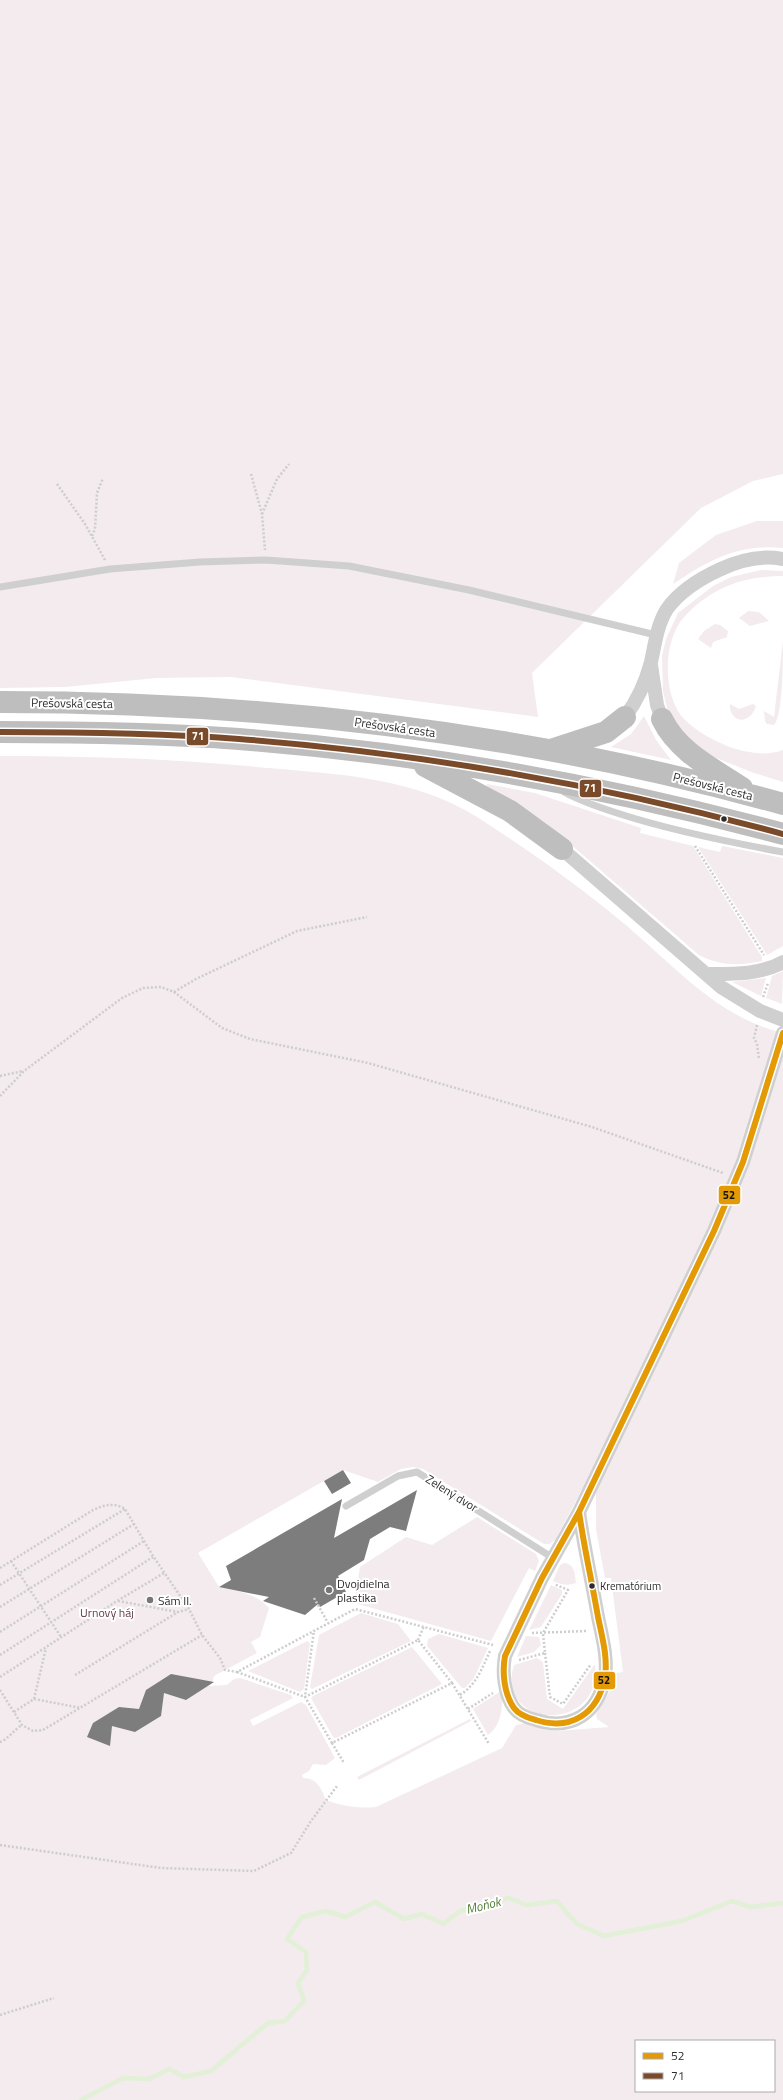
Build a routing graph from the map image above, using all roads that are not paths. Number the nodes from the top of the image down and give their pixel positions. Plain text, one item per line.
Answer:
1 (783, 559) edge
2 (0, 587) edge
3 (656, 635) junction
4 (651, 662) junction
5 (0, 702) edge
6 (625, 717) joint
7 (662, 719) joint
8 (0, 732) edge
9 (548, 751) junction
10 (407, 758) junction
11 (541, 779) junction
12 (754, 796) junction
13 (783, 804) edge
14 (783, 834) edge
15 (562, 849) joint
16 (783, 852) edge
17 (783, 962) edge
18 (706, 974) junction
19 (783, 1020) edge
20 (783, 1033) edge
21 (346, 1506) dead end
22 (579, 1512) junction
23 (553, 1558) junction

1 - 3 street
2 - 3 lane
3 - 4 street
4 - 6 street
4 - 7 street
5 - 9 highway, Prešovská cesta
6 - 9 highway
7 - 12 highway
8 - 10 highway
9 - 12 highway, Prešovská cesta
10 - 11 highway
10 - 15 highway
11 - 14 highway
11 - 16 lane
12 - 13 highway, Prešovská cesta
15 - 18 street
17 - 18 street
18 - 19 street
20 - 22 street
21 - 23 lane, Zelený dvor
22 - 23 street
22 - 23 street

